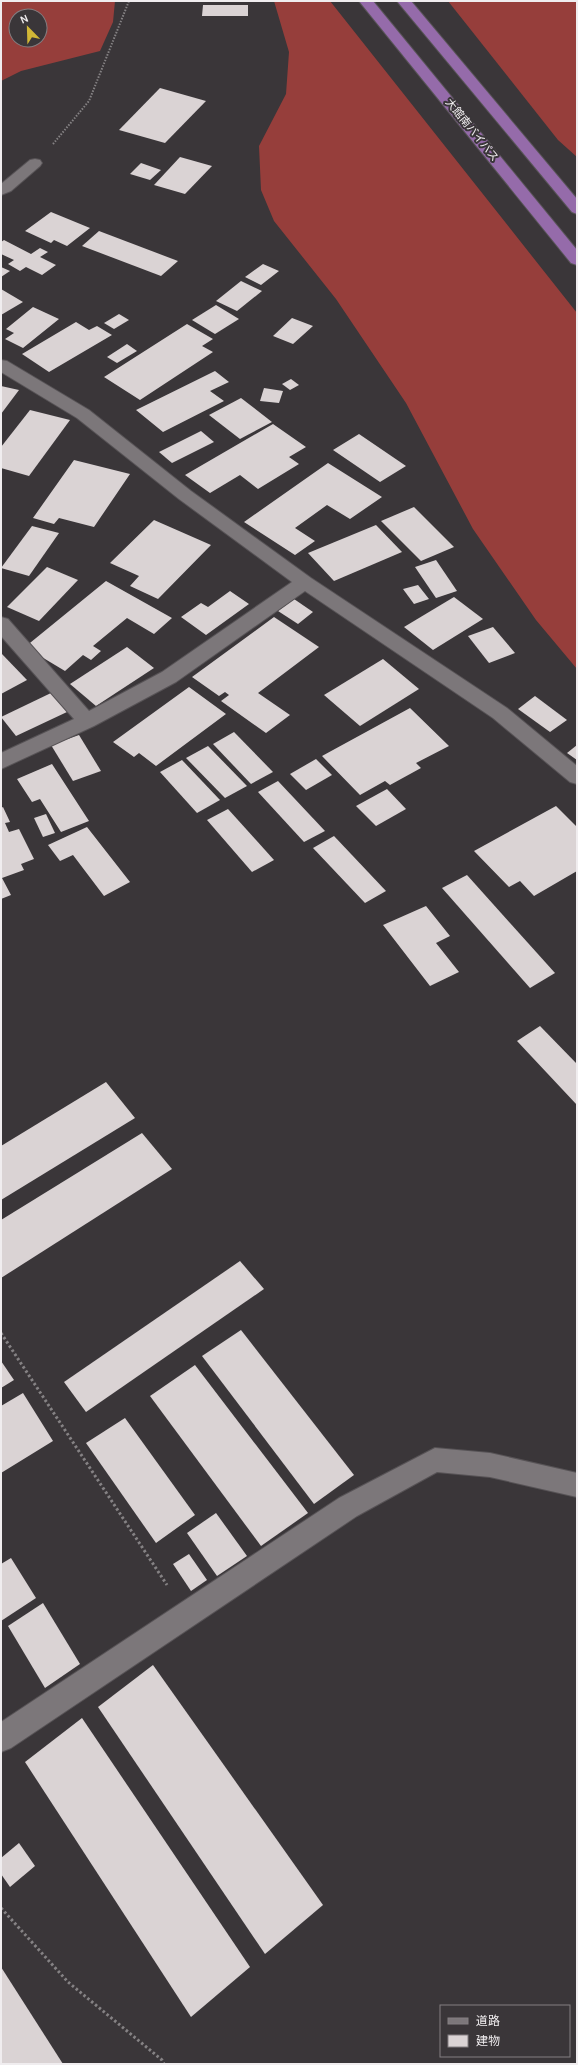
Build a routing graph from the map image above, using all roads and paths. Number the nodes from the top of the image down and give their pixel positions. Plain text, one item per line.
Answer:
1 (129, 1) edge
2 (366, 1) edge
3 (404, 1) edge
4 (35, 163) joint
5 (1, 190) edge
6 (577, 209) edge
7 (577, 260) edge
8 (1, 365) edge
9 (305, 582) junction
10 (1, 624) edge
11 (87, 720) junction
12 (1, 762) edge
13 (577, 777) edge
14 (1, 1333) edge
15 (577, 1485) edge
16 (186, 1614) junction
17 (1, 1738) edge
18 (1, 1908) edge
19 (164, 2064) edge

1 - 4 path
2 - 7 highway, 大館南バイパス
3 - 6 highway
4 - 5 street
8 - 9 street
9 - 11 street
9 - 13 street
10 - 11 street
11 - 12 street
14 - 16 path
15 - 16 street
16 - 17 street
18 - 19 path

